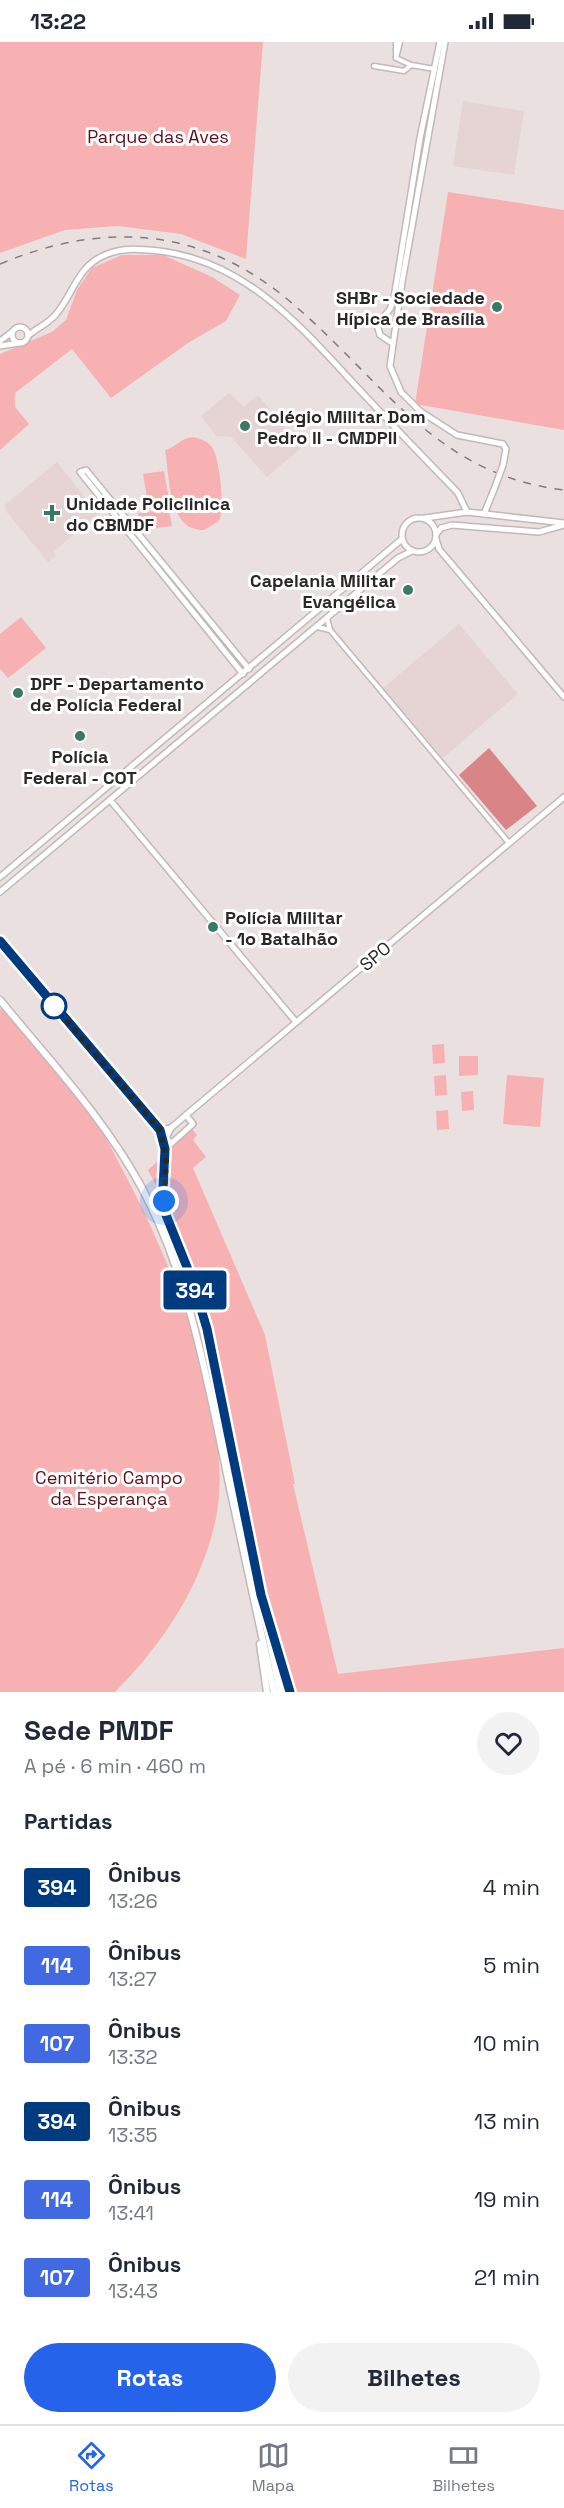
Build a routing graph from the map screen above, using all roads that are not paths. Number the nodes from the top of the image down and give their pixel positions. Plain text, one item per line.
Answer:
1 (398, 42) edge
2 (440, 42) edge
3 (445, 42) edge
4 (411, 65) junction
5 (374, 66) dead end
6 (436, 69) junction
7 (384, 317) junction
8 (395, 322) junction
9 (26, 328) junction
10 (37, 328) junction
11 (12, 332) junction
12 (394, 332) junction
13 (28, 335) junction
14 (384, 338) junction
15 (0, 341) edge
16 (19, 343) junction
17 (392, 343) junction
18 (0, 346) edge
19 (89, 478) dead end
20 (467, 512) junction
21 (484, 514) junction
22 (425, 518) junction
23 (531, 519) junction
24 (564, 524) edge
25 (531, 531) junction
26 (436, 536) junction
27 (402, 539) junction
28 (431, 548) junction
29 (439, 549) junction
30 (412, 551) junction
31 (346, 588) junction
32 (353, 596) junction
33 (199, 612) junction
34 (327, 618) junction
35 (317, 627) junction
36 (330, 630) junction
37 (229, 644) junction
38 (225, 651) junction
39 (256, 664) junction
40 (249, 669) junction
41 (263, 673) junction
42 (243, 674) junction
43 (564, 697) edge
44 (213, 700) junction
45 (219, 708) junction
46 (142, 758) junction
47 (148, 767) junction
48 (564, 797) edge
49 (110, 800) junction
50 (80, 811) junction
51 (87, 818) junction
52 (49, 837) junction
53 (509, 843) junction
54 (56, 845) junction
55 (0, 878) edge
56 (0, 892) edge
57 (0, 942) edge
58 (0, 946) edge
59 (20, 966) junction
60 (1, 1003) edge
61 (296, 1022) junction
62 (186, 1115) junction
63 (171, 1128) junction
64 (160, 1130) junction
65 (171, 1143) junction
66 (165, 1149) junction
67 (178, 1272) junction
68 (193, 1282) junction
69 (192, 1317) junction
70 (207, 1329) junction
71 (220, 1439) junction
72 (241, 1489) junction
73 (261, 1595) junction
74 (259, 1628) junction
75 (267, 1692) edge
76 (274, 1692) edge
77 (280, 1692) edge
78 (290, 1692) edge

1 - 4 street
2 - 6 street
3 - 8 street
4 - 5 street
4 - 6 street
6 - 7 street
7 - 8 street
7 - 14 street
8 - 12 street
9 - 10 street
9 - 11 street
9 - 13 street
10 - 13 street
10 - 20 street
11 - 15 street
11 - 16 street
12 - 14 street
12 - 17 street
13 - 16 street
14 - 17 street
16 - 18 street
17 - 21 street, bridge
19 - 33 street
20 - 21 street
20 - 22 street
21 - 23 street
22 - 26 street
22 - 27 street
23 - 24 street
23 - 25 street
24 - 25 street
25 - 26 street
26 - 28 street
26 - 29 street
27 - 30 street
27 - 31 street
28 - 29 street
28 - 30 street
29 - 43 street
30 - 32 street
31 - 32 street
31 - 39 street
32 - 34 street
33 - 37 street
33 - 38 street
34 - 35 street
34 - 36 street
35 - 36 street
35 - 41 street
36 - 53 street
37 - 38 street
37 - 40 street
38 - 42 street
39 - 40 street
39 - 41 street
40 - 42 street
41 - 45 street
42 - 44 street
44 - 45 street
44 - 46 street
45 - 47 street
46 - 47 street
46 - 50 street
47 - 49 street
48 - 53 street, SPO
49 - 51 street
49 - 61 street
50 - 51 street
50 - 52 street
51 - 54 street
52 - 54 street
52 - 55 street
53 - 61 street, SPO
54 - 56 street
57 - 59 main road
58 - 59 main road
59 - 64 main road
60 - 67 main road
61 - 62 street, SPO
62 - 63 street, SPO
62 - 65 street
63 - 64 street
63 - 65 street
64 - 66 main road
65 - 66 street
66 - 68 main road
67 - 68 main road
67 - 69 main road
68 - 70 main road
69 - 70 main road
69 - 71 main road
70 - 72 main road
71 - 72 main road
71 - 74 main road
72 - 73 main road
73 - 77 main road
73 - 78 main road
74 - 75 main road
74 - 76 main road

